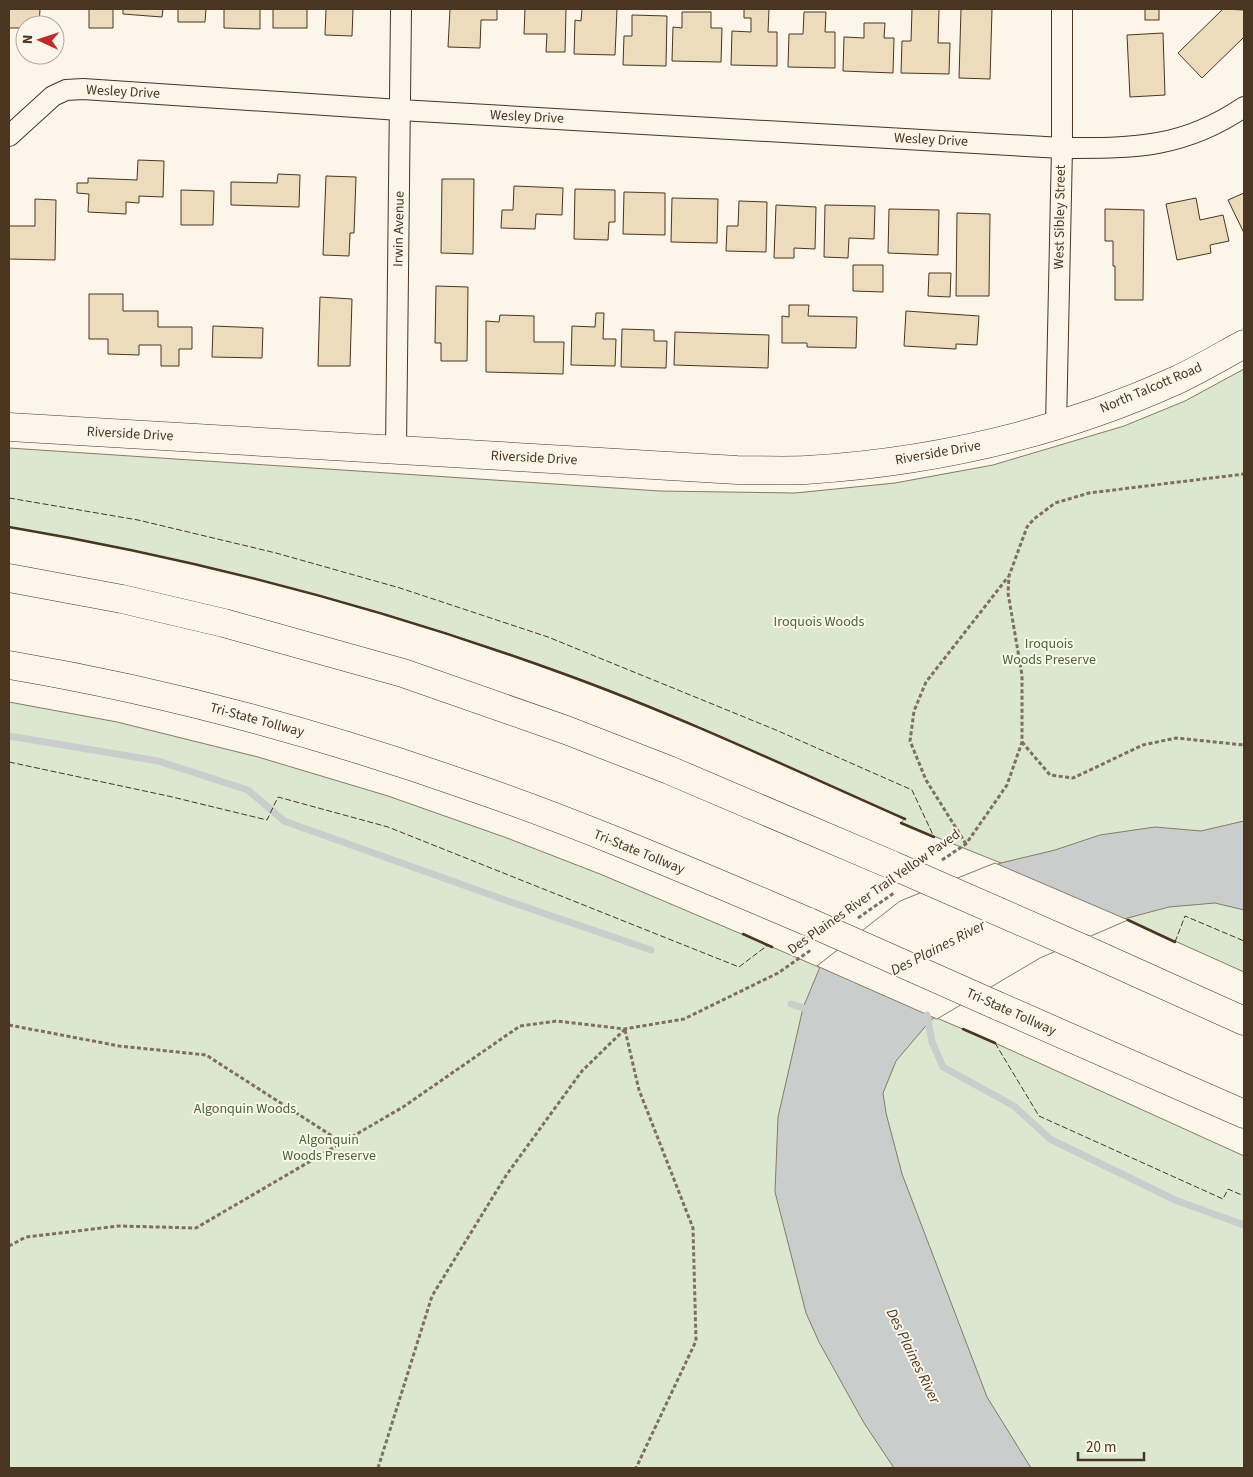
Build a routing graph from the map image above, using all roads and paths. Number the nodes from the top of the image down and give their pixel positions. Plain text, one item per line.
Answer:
1 (401, 9) edge
2 (1062, 9) edge
3 (1244, 107) edge
4 (400, 110) junction
5 (9, 136) edge
6 (1062, 148) junction
7 (1244, 344) edge
8 (1056, 426) junction
9 (9, 427) edge
10 (396, 450) junction
11 (1244, 474) edge
12 (1009, 576) junction
13 (9, 578) edge
14 (9, 664) edge
15 (1022, 742) junction
16 (1244, 745) edge
17 (966, 844) junction
18 (939, 862) dead end
19 (896, 877) junction
20 (852, 922) dead end
21 (814, 933) junction
22 (1244, 1021) edge
23 (9, 1025) edge
24 (624, 1029) junction
25 (1244, 1114) edge
26 (343, 1143) junction
27 (9, 1246) edge
28 (378, 1468) edge
29 (636, 1468) edge

1 - 4 street, Irwin Avenue
2 - 6 street, West Sibley Street
3 - 6 street, Wesley Drive
4 - 5 street, Wesley Drive
4 - 6 street, Wesley Drive
4 - 10 street, Irwin Avenue
6 - 8 street, West Sibley Street
7 - 8 main road, North Talcott Road
8 - 10 main road, Riverside Drive
9 - 10 main road, Riverside Drive
11 - 12 path, Des Plaines River Trail Yellow Paved
12 - 15 path, Des Plaines River Trail Yellow Paved
12 - 17 path
13 - 19 main road
14 - 21 main road, Tri-State Tollway
15 - 16 path
15 - 17 path, Des Plaines River Trail Yellow Paved
17 - 18 path, Des Plaines River Trail Yellow Paved
19 - 20 path, Des Plaines River Trail Yellow Paved
19 - 22 main road, bridge
21 - 24 path, Des Plaines River Trail Yellow Paved
21 - 25 main road, Tri-State Tollway, bridge
23 - 26 path
24 - 26 path, Des Plaines River Trail Yellow Paved
24 - 28 path
24 - 29 path
26 - 27 path, Des Plaines River Trail Yellow Paved

